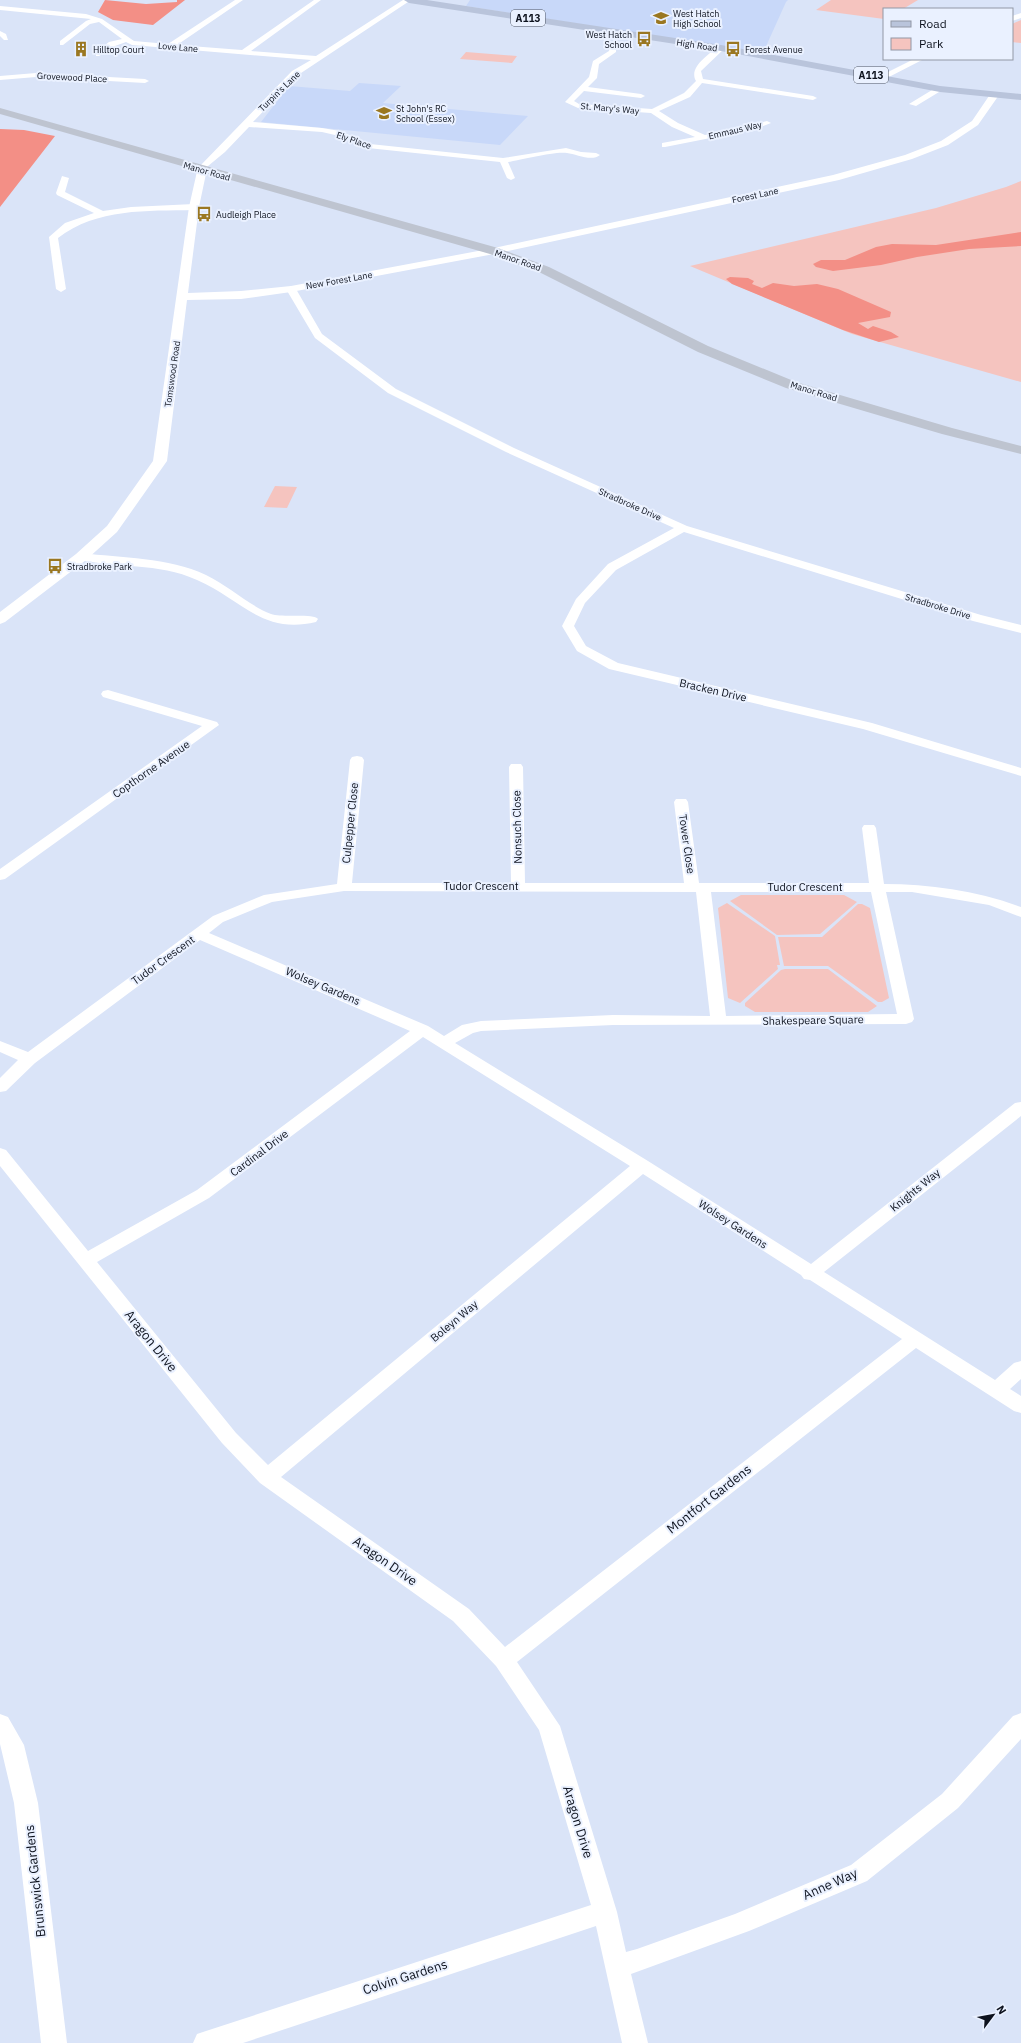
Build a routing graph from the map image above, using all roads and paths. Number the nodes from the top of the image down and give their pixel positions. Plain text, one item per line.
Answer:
1 (240, 0) edge
2 (318, 0) edge
3 (409, 0) edge
4 (0, 8) edge
5 (100, 20) junction
6 (0, 33) edge
7 (6, 39) dead end
8 (127, 40) junction
9 (63, 43) dead end
10 (170, 46) junction
11 (721, 48) junction
12 (613, 49) dead end
13 (244, 52) junction
14 (99, 54) dead end
15 (316, 58) junction
16 (918, 60) edge
17 (882, 77) junction
18 (0, 78) edge
19 (145, 81) dead end
20 (700, 81) junction
21 (582, 89) junction
22 (940, 89) junction
23 (994, 95) junction
24 (641, 96) dead end
25 (1021, 97) edge
26 (813, 98) dead end
27 (913, 104) dead end
28 (653, 111) junction
29 (1, 112) edge
30 (768, 122) dead end
31 (246, 124) junction
32 (703, 137) junction
33 (665, 145) dead end
34 (596, 155) dead end
35 (503, 160) junction
36 (202, 169) junction
37 (65, 178) dead end
38 (511, 178) dead end
39 (194, 206) junction
40 (103, 214) junction
41 (494, 251) junction
42 (61, 289) dead end
43 (291, 289) junction
44 (183, 297) junction
45 (1021, 450) edge
46 (682, 528) junction
47 (83, 555) junction
48 (0, 619) edge
49 (312, 619) dead end
50 (1021, 629) edge
51 (108, 694) dead end
52 (357, 760) dead end
53 (516, 767) dead end
54 (1021, 772) edge
55 (681, 802) dead end
56 (868, 828) dead end
57 (0, 876) edge
58 (518, 886) junction
59 (344, 887) junction
60 (698, 887) junction
61 (877, 887) junction
62 (1021, 912) edge
63 (200, 934) junction
64 (719, 1021) junction
65 (422, 1030) junction
66 (444, 1043) junction
67 (0, 1046) edge
68 (29, 1059) junction
69 (0, 1087) edge
70 (1021, 1106) edge
71 (0, 1154) edge
72 (642, 1165) junction
73 (86, 1260) junction
74 (810, 1274) junction
75 (915, 1339) junction
76 (1021, 1368) edge
77 (997, 1390) junction
78 (1021, 1406) edge
79 (267, 1478) junction
80 (504, 1660) junction
81 (1021, 1723) edge
82 (0, 1724) edge
83 (7, 1747) edge
84 (605, 1912) junction
85 (617, 1965) junction
86 (54, 2043) edge
87 (206, 2043) edge
88 (635, 2043) edge

1 - 10 street
2 - 13 street
3 - 11 main road, High Road / A113
3 - 15 street, Turpin's Lane
4 - 5 street, Love Lane
5 - 8 street, Love Lane
5 - 9 street
6 - 7 street
8 - 10 street, Love Lane
8 - 14 street
10 - 13 street, Love Lane
11 - 17 main road, High Road / A113
11 - 20 street
12 - 21 street, St. Mary's Way
13 - 15 street, Love Lane
15 - 31 street, Turpin's Lane
16 - 17 street
17 - 22 main road, High Road / A113
18 - 19 street, Grovewood Place
20 - 26 street
20 - 28 street
21 - 24 street
21 - 28 street, St. Mary's Way
22 - 23 main road, High Road / A113
22 - 27 street
23 - 25 main road, High Road / A113
23 - 41 street, Forest Lane
28 - 32 street, Emmaus Way
29 - 36 main road, Manor Road
30 - 32 street, Emmaus Way
31 - 35 street, Ely Place
31 - 36 street, Turpin's Lane
32 - 33 street, Emmaus Way
34 - 35 street, Ely Place
35 - 38 street
36 - 39 street, Tomswood Road
36 - 41 main road, Manor Road
37 - 40 street
39 - 40 street
39 - 44 street, Tomswood Road
40 - 42 street
41 - 43 street, New Forest Lane
41 - 45 main road, Manor Road
43 - 44 street, New Forest Lane
43 - 46 street, Stradbroke Drive
44 - 47 street, Tomswood Road
46 - 50 street, Stradbroke Drive
46 - 54 street, Bracken Drive
47 - 48 street, Tomswood Road
47 - 49 street
51 - 57 street, Copthorne Avenue
52 - 59 street, Culpepper Close
53 - 58 street, Nonsuch Close
55 - 60 street, Tower Close
56 - 61 street
58 - 59 street, Tudor Crescent
58 - 60 street, Tudor Crescent
59 - 63 street, Tudor Crescent
60 - 61 street, Tudor Crescent
60 - 64 street
61 - 62 street, Tudor Crescent
61 - 64 street, Shakespeare Square
63 - 65 street, Wolsey Gardens
63 - 68 street, Tudor Crescent
64 - 66 street
65 - 66 street, Wolsey Gardens
65 - 73 street, Cardinal Drive
66 - 72 street, Wolsey Gardens
67 - 68 street
68 - 69 street, Tudor Crescent
70 - 74 street, Knights Way
71 - 73 street, Aragon Drive
72 - 74 street, Wolsey Gardens
72 - 79 street, Boleyn Way
73 - 79 street, Aragon Drive
74 - 75 street, Wolsey Gardens
75 - 77 street, Wolsey Gardens
75 - 80 street, Montfort Gardens
76 - 77 street
77 - 78 street, Wolsey Gardens
79 - 80 street, Aragon Drive
80 - 84 street, Aragon Drive
81 - 85 street, Anne Way
82 - 83 street, Brunswick Gardens
83 - 86 street, Brunswick Gardens
84 - 85 street, Aragon Drive
84 - 87 street, Colvin Gardens
85 - 88 street, Aragon Drive

